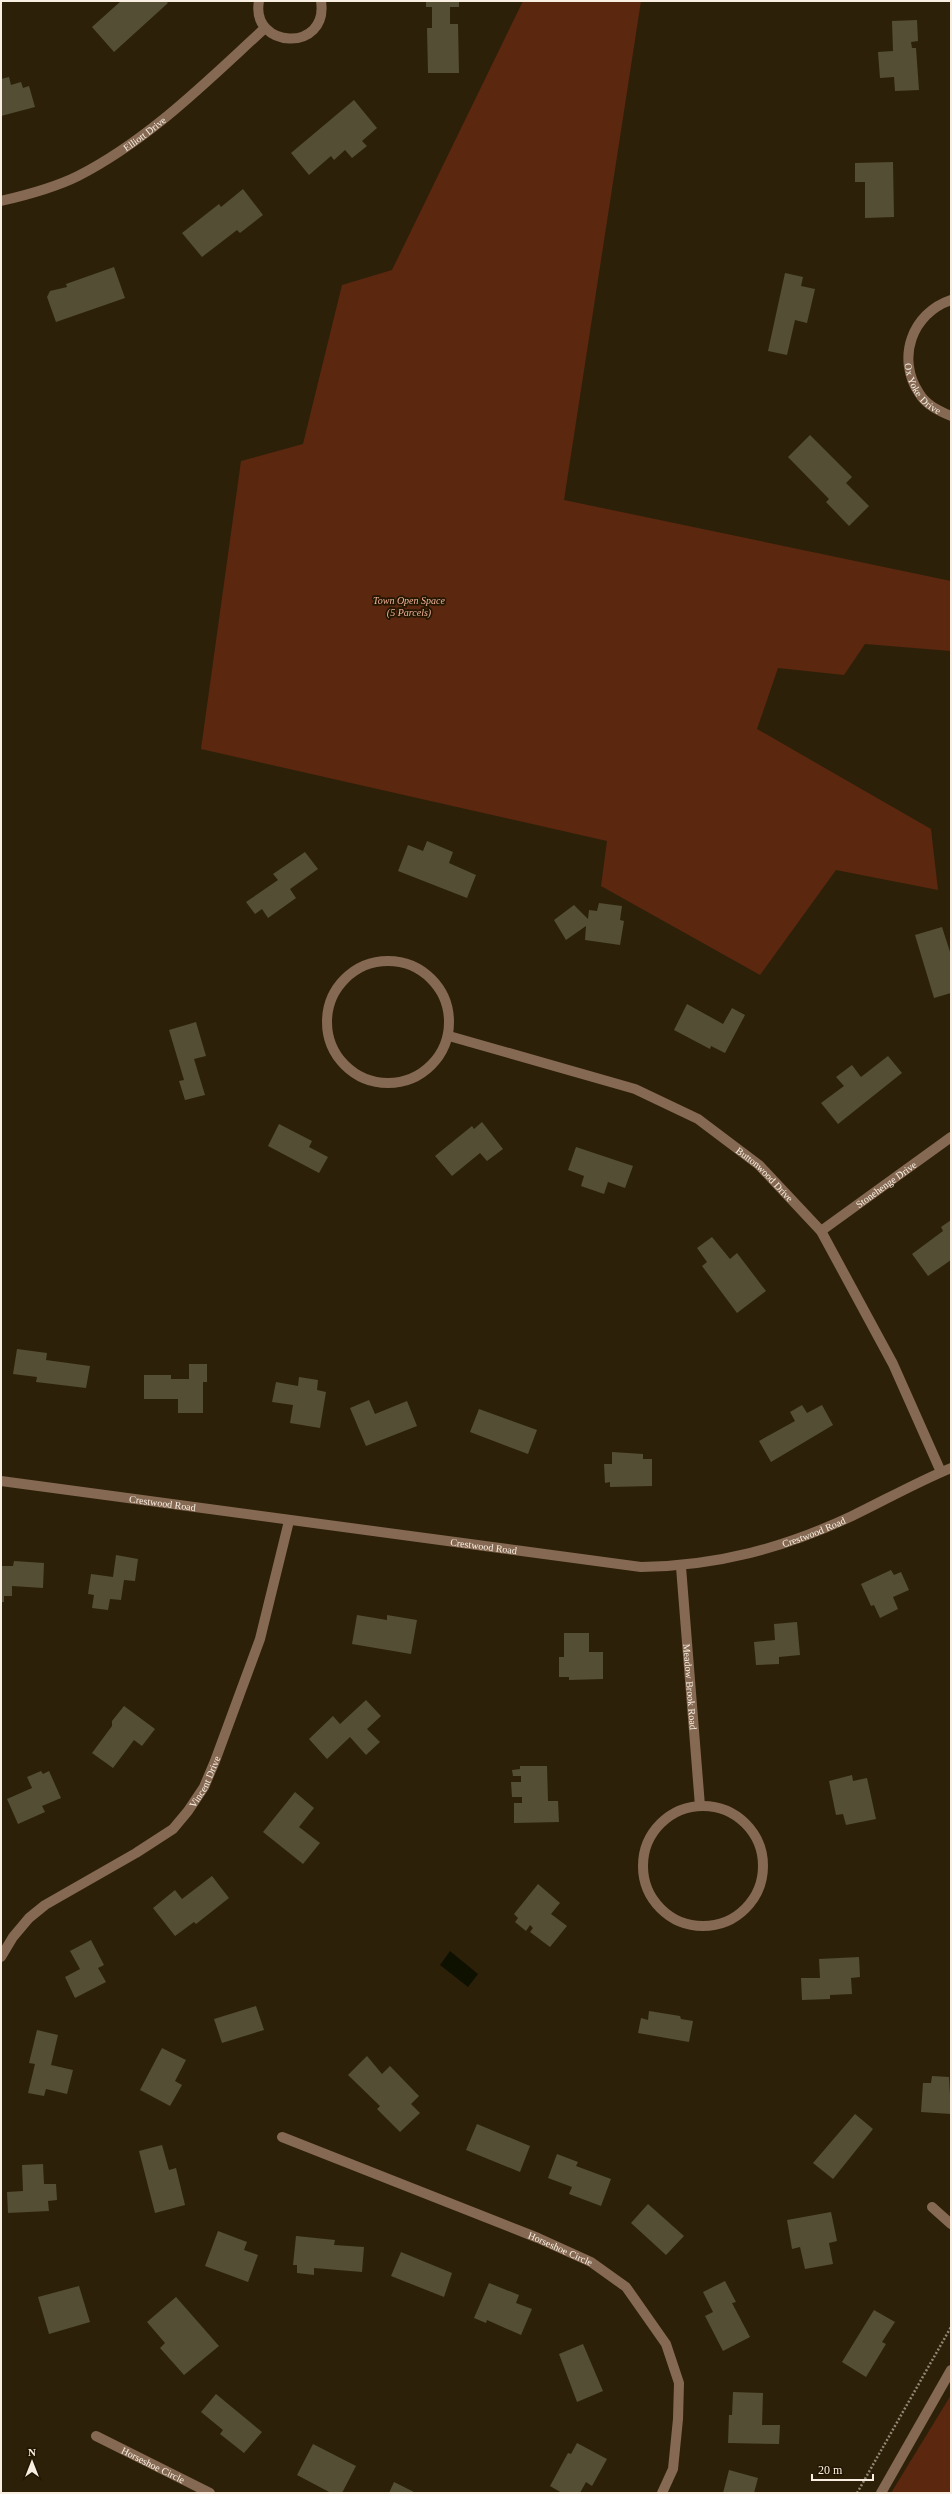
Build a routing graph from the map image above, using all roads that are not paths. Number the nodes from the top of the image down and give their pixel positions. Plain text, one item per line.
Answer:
1 (259, 1) edge
2 (321, 1) edge
3 (265, 28) junction
4 (1, 201) edge
5 (951, 300) edge
6 (951, 416) edge
7 (449, 1036) junction
8 (951, 1137) edge
9 (821, 1231) junction
10 (951, 1468) edge
11 (941, 1472) junction
12 (1, 1481) edge
13 (289, 1521) junction
14 (681, 1567) junction
15 (700, 1806) junction
16 (1, 1957) edge
17 (282, 2137) dead end
18 (932, 2207) dead end
19 (951, 2224) edge
20 (951, 2370) edge
21 (96, 2436) dead end
22 (210, 2493) edge
23 (662, 2493) edge
24 (881, 2493) edge

1 - 3 street
2 - 3 street
3 - 4 street, Elliott Drive
5 - 6 street, Ox Yoke Drive
7 - 7 street
7 - 9 street, Buttonwood Drive
8 - 9 street, Stonehenge Drive
9 - 11 street, Buttonwood Drive
10 - 11 street, Crestwood Road
11 - 14 street, Crestwood Road
12 - 13 street, Crestwood Road
13 - 14 street, Crestwood Road
13 - 16 street, Vincent Drive
14 - 15 street, Meadow Brook Road
15 - 15 street
17 - 23 street, Horseshoe Circle
18 - 19 street
20 - 24 street
21 - 22 street, Horseshoe Circle

